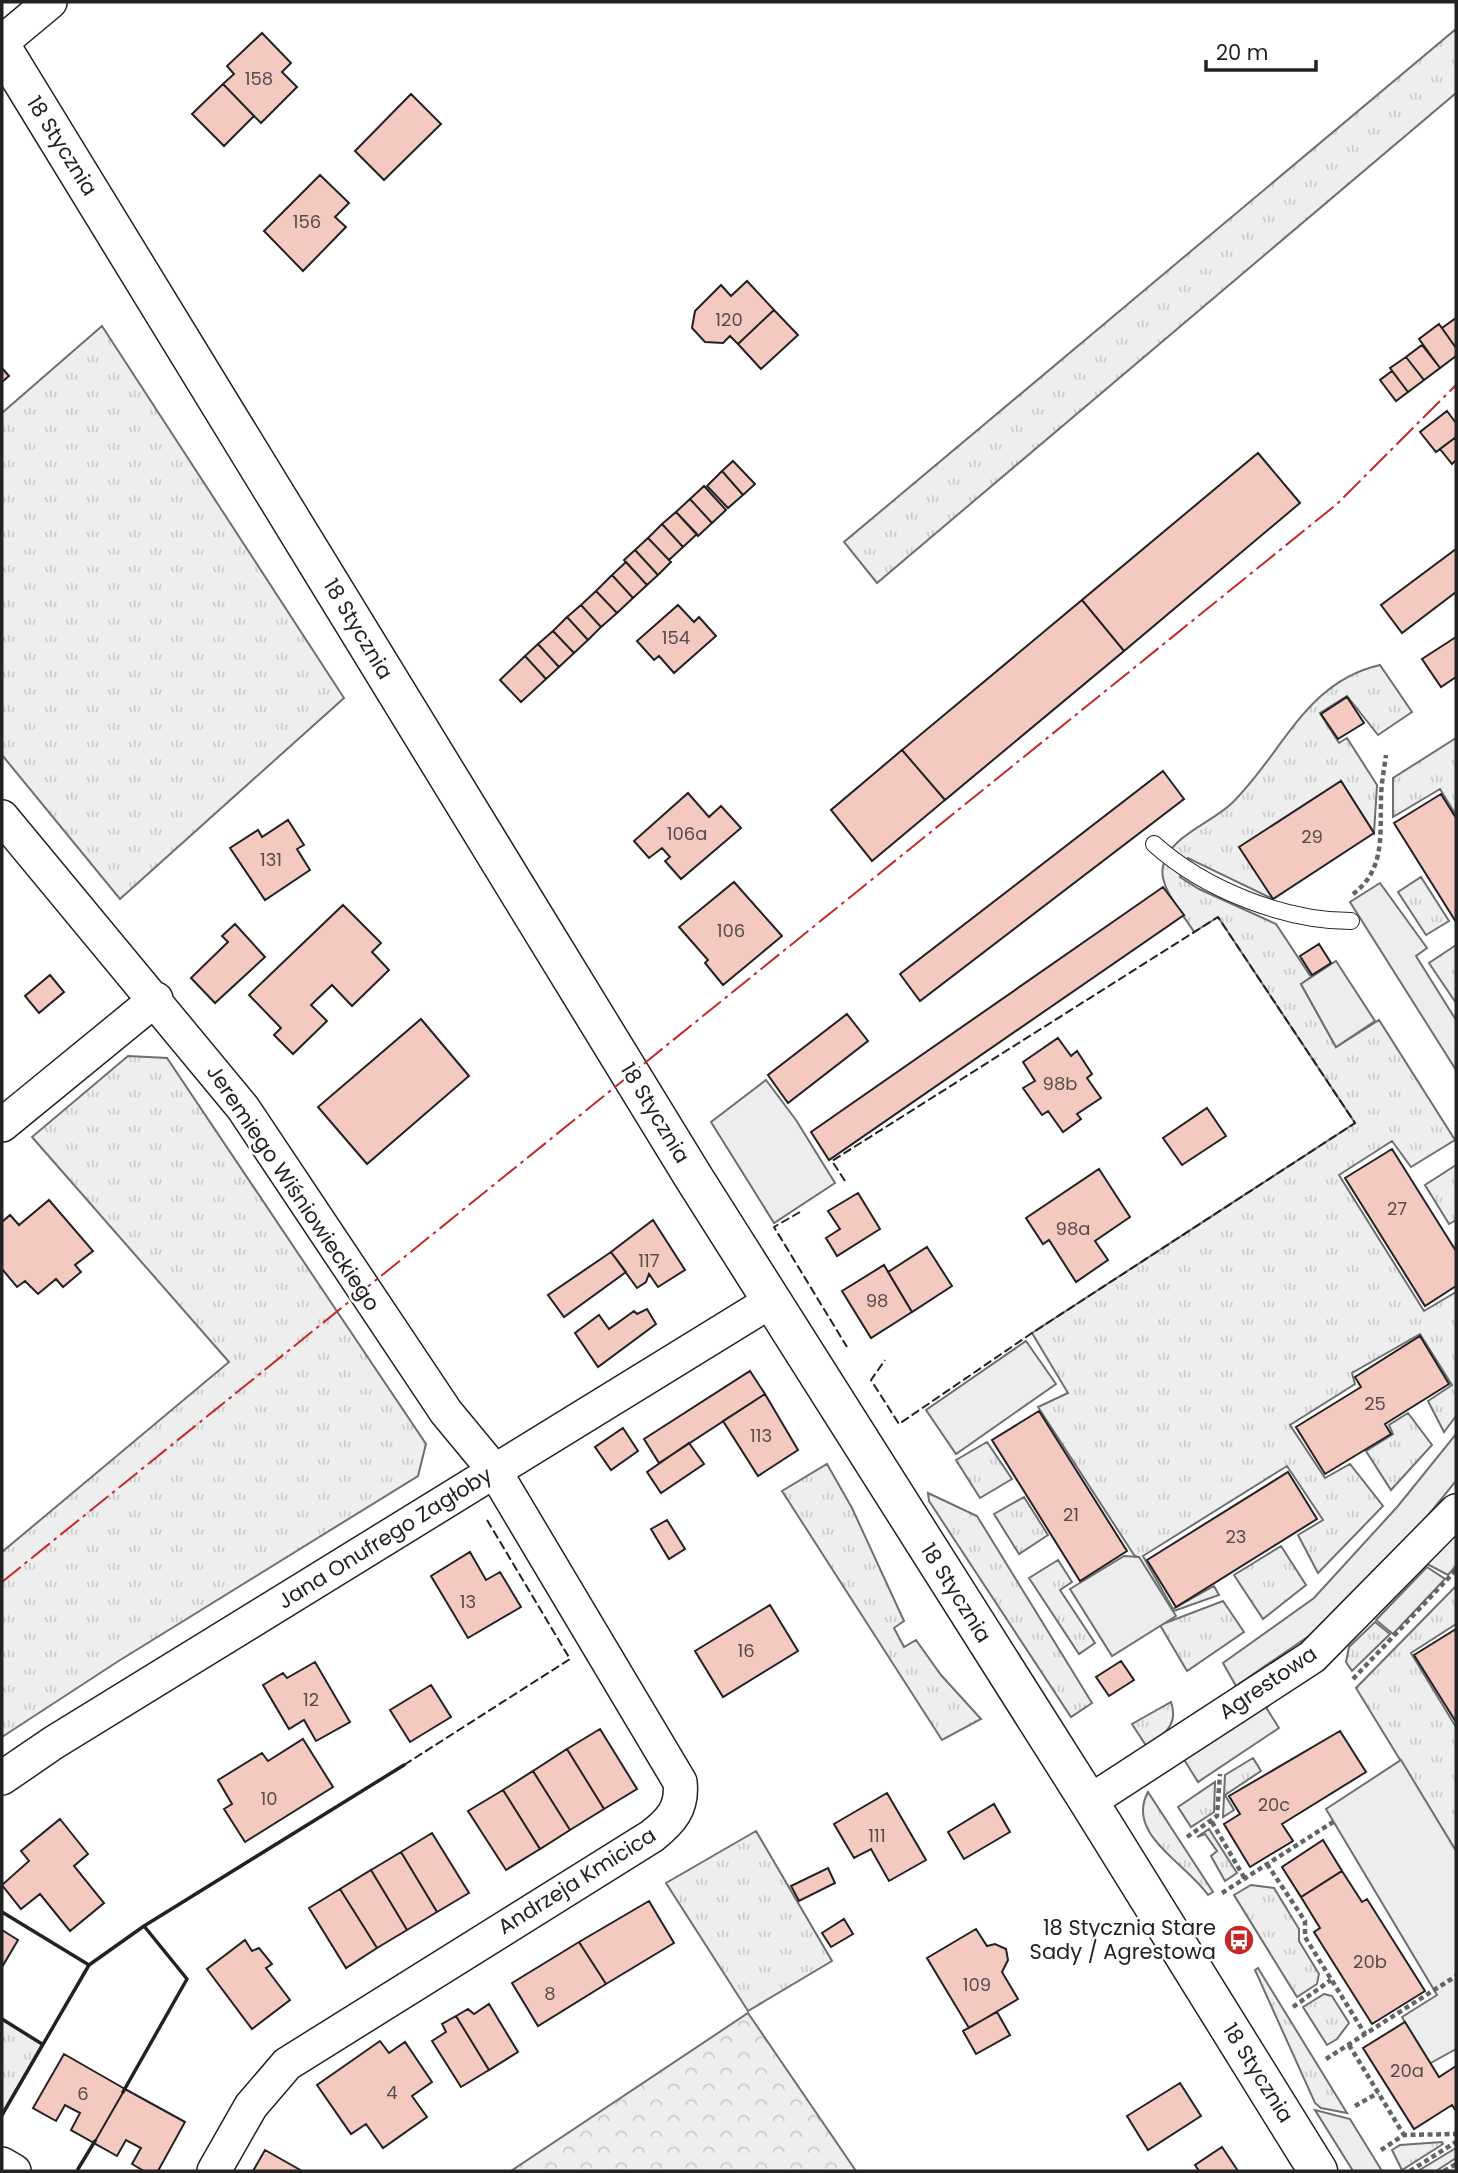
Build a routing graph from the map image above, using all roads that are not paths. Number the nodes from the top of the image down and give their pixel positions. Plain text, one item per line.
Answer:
1 (50, 2) edge
2 (2, 42) edge
3 (2, 48) edge
4 (2, 817) edge
5 (1154, 844) dead end
6 (1351, 921) dead end
7 (156, 999) junction
8 (2, 1125) edge
9 (771, 1301) junction
10 (495, 1470) junction
11 (1456, 1511) edge
12 (2, 1778) edge
13 (1089, 1802) junction
14 (2, 2164) edge
15 (14, 2171) edge
16 (214, 2171) edge
17 (1318, 2171) edge

1 - 2 street
3 - 9 main road, 18 Stycznia
4 - 7 street, Jeremiego Wiśniowieckiego
5 - 6 lane
7 - 8 street
7 - 10 street, Jeremiego Wiśniowieckiego
9 - 10 street, Jana Onufrego Zagłoby
9 - 13 main road, 18 Stycznia
10 - 12 street, Jana Onufrego Zagłoby
10 - 16 street, Andrzeja Kmicica
11 - 13 street, Agrestowa
13 - 17 main road, 18 Stycznia
14 - 15 street

